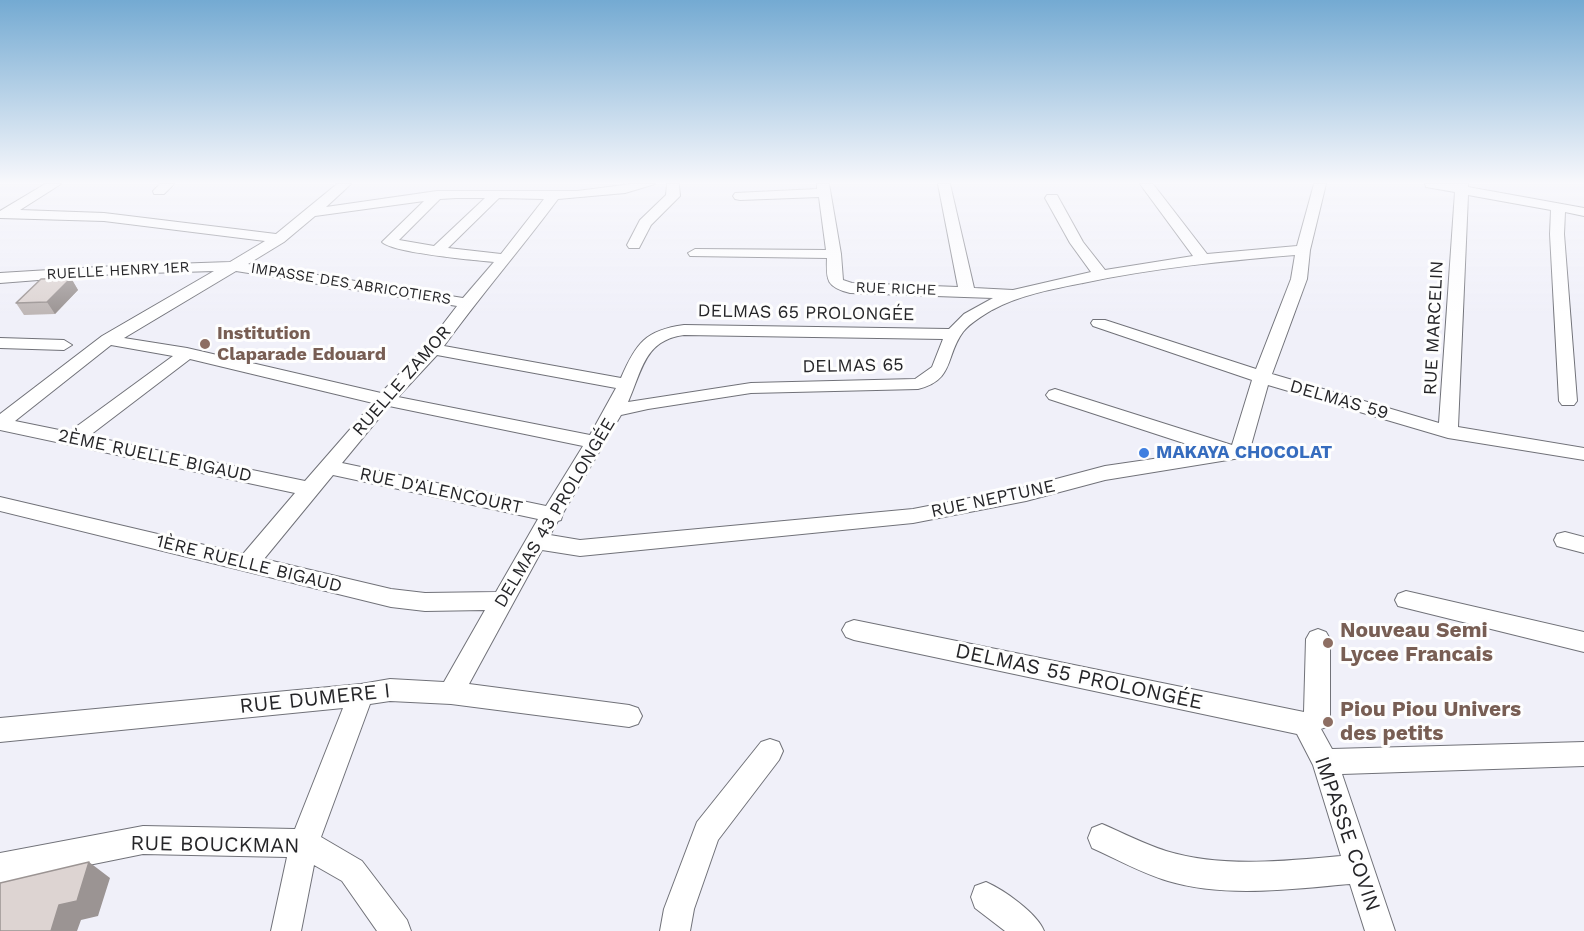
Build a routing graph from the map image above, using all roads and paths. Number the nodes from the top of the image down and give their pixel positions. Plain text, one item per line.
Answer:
1 (187, 227) edge
2 (294, 227) edge
3 (403, 227) edge
4 (462, 227) edge
5 (530, 227) edge
6 (643, 227) edge
7 (830, 227) edge
8 (953, 227) edge
9 (1068, 227) edge
10 (1179, 227) edge
11 (1309, 227) edge
12 (1460, 227) edge
13 (1557, 227) edge
14 (279, 239) junction
15 (634, 244) dead end
16 (1303, 250) junction
17 (437, 251) junction
18 (695, 253) dead end
19 (834, 254) junction
20 (1202, 258) junction
21 (504, 259) junction
22 (236, 266) junction
23 (1101, 275) junction
24 (0, 278) edge
25 (967, 292) junction
26 (1019, 295) junction
27 (467, 303) junction
28 (1099, 323) dead end
29 (660, 334) joint
30 (953, 334) junction
31 (108, 340) junction
32 (0, 343) edge
33 (64, 345) dead end
34 (433, 349) junction
35 (187, 353) junction
36 (1262, 377) junction
37 (626, 384) junction
38 (1055, 395) dead end
39 (385, 400) junction
40 (1568, 400) dead end
41 (615, 411) junction
42 (0, 423) edge
43 (1448, 432) junction
44 (72, 439) junction
45 (594, 442) junction
46 (1234, 453) junction
47 (1584, 454) edge
48 (328, 467) junction
49 (309, 489) junction
50 (0, 504) edge
51 (554, 514) junction
52 (535, 541) junction
53 (248, 564) junction
54 (1406, 600) dead end
55 (502, 601) junction
56 (854, 630) dead end
57 (1318, 639) dead end
58 (1584, 642) edge
59 (451, 693) junction
60 (361, 695) junction
61 (629, 716) dead end
62 (1305, 724) junction
63 (0, 730) edge
64 (770, 752) dead end
65 (1584, 754) edge
66 (1325, 762) junction
67 (1102, 838) dead end
68 (304, 843) junction
69 (0, 868) edge
70 (1359, 869) junction
71 (986, 897) dead end
72 (286, 931) edge
73 (396, 931) edge
74 (675, 931) edge
75 (1029, 931) edge
76 (1380, 931) edge

1 - 14 street
2 - 14 street
3 - 17 street
4 - 17 street
5 - 21 street, RUELLE ZAMOR
6 - 15 street
7 - 19 street, RUE RICHE
8 - 25 street
9 - 23 street
10 - 20 street
11 - 16 street
12 - 43 street, RUE MARCELIN
13 - 40 street
14 - 22 street
16 - 20 street
16 - 36 street
17 - 21 street
18 - 19 street
19 - 25 street, RUE RICHE
20 - 23 street
21 - 27 street, RUELLE ZAMOR
22 - 24 street, RUELLE HENRY 1ER
22 - 27 street, IMPASSE DES ABRICOTIERS
22 - 31 street
23 - 26 street
25 - 26 street, RUE RICHE
26 - 30 street
27 - 34 street, RUELLE ZAMOR
28 - 36 street, DELMAS 59
29 - 30 street, DELMAS 65 PROLONGÉE
29 - 37 street, DELMAS 43 PROLONGÉE
30 - 41 street, DELMAS 65
31 - 35 street
31 - 42 street
32 - 33 street
34 - 37 street
34 - 39 street, RUELLE ZAMOR
35 - 39 street
35 - 44 street
36 - 43 street, DELMAS 59
36 - 46 street
37 - 41 street, DELMAS 43 PROLONGÉE
38 - 46 street
39 - 45 street
39 - 48 street, RUELLE ZAMOR
41 - 45 street, DELMAS 43 PROLONGÉE
42 - 44 street, 2ÈME RUELLE BIGAUD
43 - 47 street, DELMAS 59
44 - 49 street, 2ÈME RUELLE BIGAUD
45 - 51 street, DELMAS 43 PROLONGÉE
46 - 52 street, RUE NEPTUNE
48 - 49 street, RUELLE ZAMOR
48 - 51 street, RUE D'ALENCOURT
49 - 53 street, RUELLE ZAMOR
50 - 53 street, 1ÈRE RUELLE BIGAUD
51 - 52 street, DELMAS 43 PROLONGÉE
52 - 55 street, DELMAS 43 PROLONGÉE
53 - 55 street, 1ÈRE RUELLE BIGAUD
54 - 58 street
55 - 59 street, DELMAS 43 PROLONGÉE
56 - 62 street, DELMAS 55 PROLONGÉE
57 - 62 street
59 - 60 street, RUE DUMERE I
59 - 61 street, RUE DUMERE I
60 - 63 street, RUE DUMERE I
60 - 68 street
62 - 66 street, IMPASSE COVIN
64 - 74 street
65 - 66 street
66 - 70 street, IMPASSE COVIN
67 - 70 street
68 - 69 street, RUE BOUCKMAN
68 - 72 street
68 - 73 street, RUE BOUCKMAN
70 - 76 street, IMPASSE COVIN
71 - 75 street

